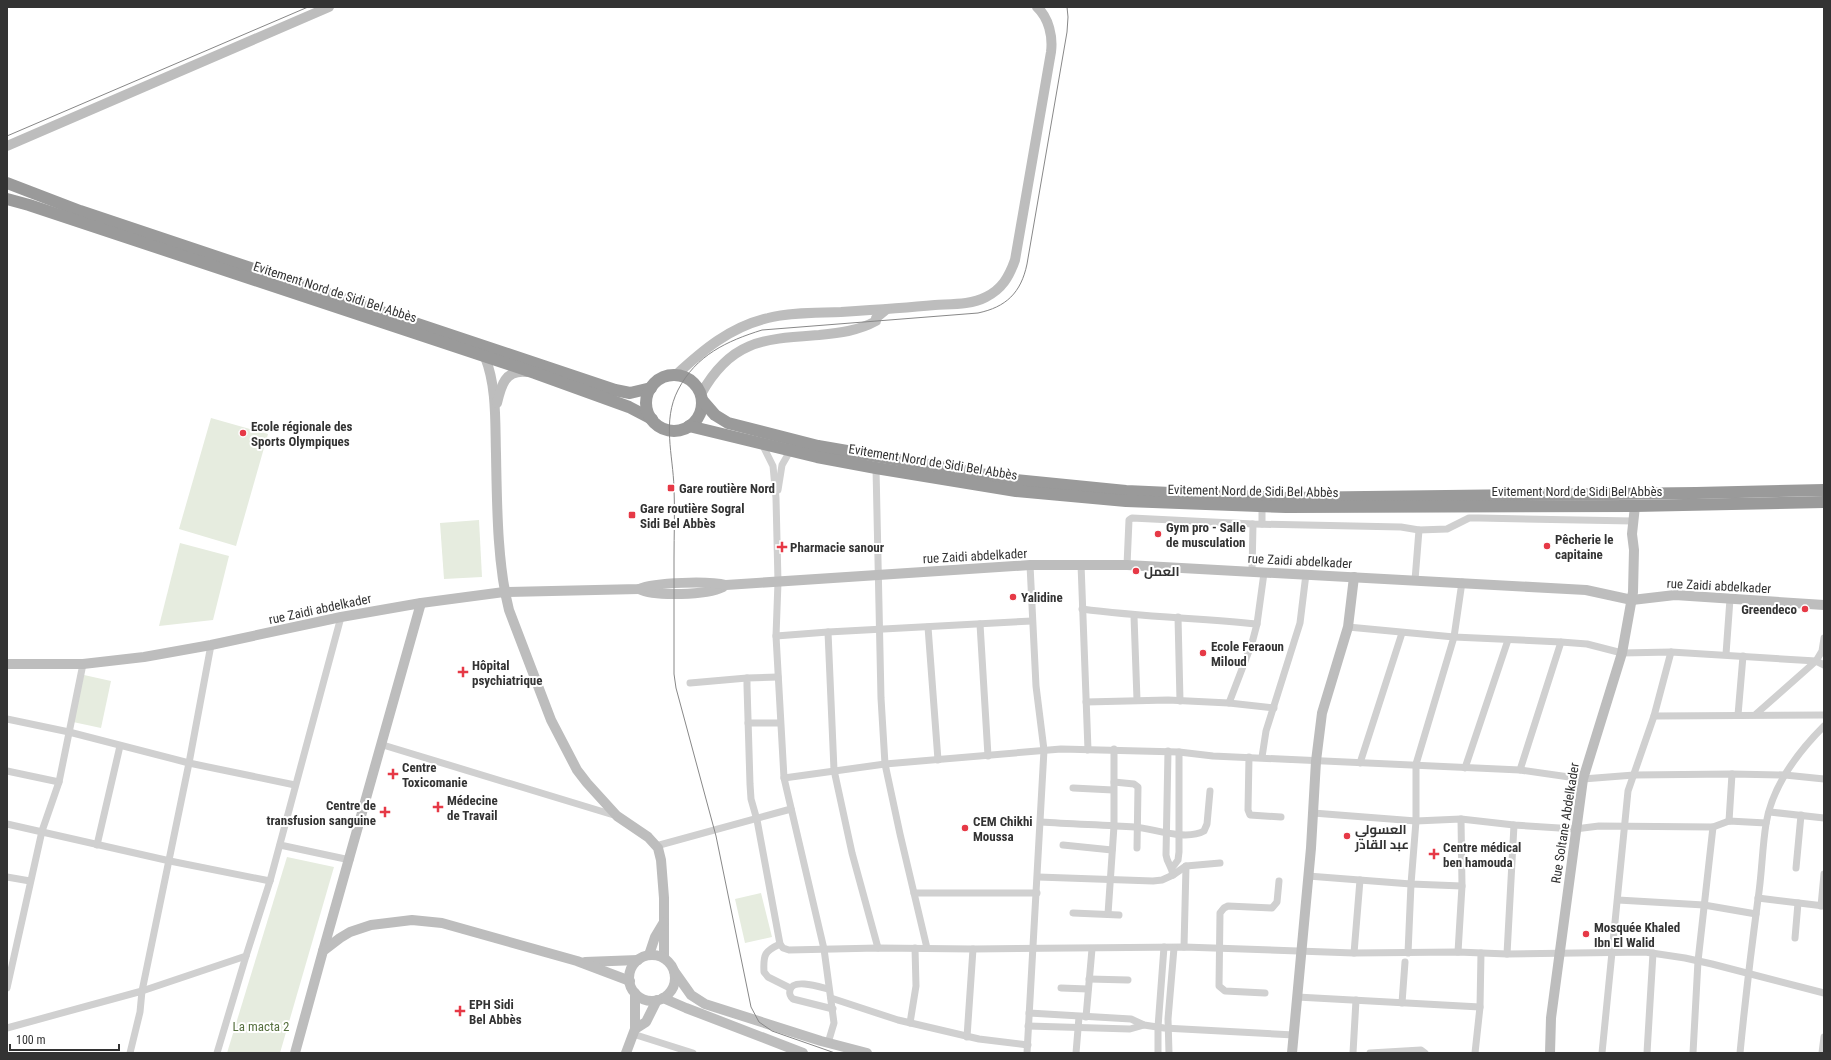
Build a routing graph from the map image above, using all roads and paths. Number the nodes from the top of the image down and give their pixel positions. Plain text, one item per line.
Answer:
1 (329, 7) edge
2 (1037, 7) edge
3 (7, 146) edge
4 (7, 183) edge
5 (7, 199) edge
6 (887, 309) junction
7 (862, 311) junction
8 (864, 327) junction
9 (486, 357) junction
10 (535, 373) junction
11 (676, 375) junction
12 (651, 388) junction
13 (701, 397) junction
14 (496, 413) junction
15 (652, 419) junction
16 (689, 426) junction
17 (762, 444) junction
18 (790, 451) junction
19 (876, 468) junction
20 (1824, 490) edge
21 (776, 498) junction
22 (1824, 502) edge
23 (1262, 506) junction
24 (1635, 506) junction
25 (1633, 521) junction
26 (1253, 524) junction
27 (1262, 524) junction
28 (1419, 530) junction
29 (1081, 564) junction
30 (1030, 565) junction
31 (1127, 565) junction
32 (1252, 572) junction
33 (1264, 573) junction
34 (1306, 574) junction
35 (879, 575) junction
36 (1354, 577) junction
37 (1415, 580) junction
38 (778, 582) junction
39 (1462, 582) junction
40 (504, 592) junction
41 (1730, 599) junction
42 (1632, 600) junction
43 (421, 603) junction
44 (1824, 605) edge
45 (1082, 609) junction
46 (1134, 616) junction
47 (341, 617) junction
48 (1178, 617) junction
49 (1032, 621) junction
50 (980, 624) junction
51 (1257, 624) junction
52 (928, 626) junction
53 (1348, 627) junction
54 (880, 629) junction
55 (828, 632) junction
56 (1402, 633) junction
57 (776, 636) junction
58 (1454, 638) junction
59 (1824, 638) edge
60 (1508, 640) junction
61 (1561, 642) junction
62 (211, 645) junction
63 (1671, 652) junction
64 (1622, 653) junction
65 (1726, 654) junction
66 (1743, 656) junction
67 (1816, 661) junction
68 (7, 664) edge
69 (83, 664) junction
70 (1824, 665) edge
71 (778, 677) junction
72 (747, 678) junction
73 (690, 683) dead end
74 (1137, 700) junction
75 (1180, 701) junction
76 (1086, 702) junction
77 (1229, 703) junction
78 (1274, 708) junction
79 (1756, 714) junction
80 (1738, 715) junction
81 (1824, 715) edge
82 (1654, 716) junction
83 (7, 719) edge
84 (748, 723) junction
85 (780, 723) junction
86 (1824, 726) edge
87 (69, 732) junction
88 (383, 745) junction
89 (120, 746) junction
90 (1114, 749) junction
91 (1044, 750) junction
92 (1088, 750) junction
93 (1168, 751) junction
94 (1179, 752) junction
95 (988, 756) junction
96 (1249, 757) junction
97 (1262, 757) junction
98 (938, 760) junction
99 (1316, 761) junction
100 (189, 763) junction
101 (1360, 763) junction
102 (885, 764) junction
103 (1416, 764) junction
104 (1465, 768) junction
105 (834, 770) junction
106 (1520, 770) junction
107 (7, 771) edge
108 (1732, 774) junction
109 (1634, 775) junction
110 (1785, 775) junction
111 (784, 778) junction
112 (1583, 779) junction
113 (1824, 779) edge
114 (59, 782) junction
115 (1114, 782) junction
116 (295, 785) junction
117 (1072, 788) dead end
118 (1113, 790) junction
119 (1210, 791) dead end
120 (791, 809) junction
121 (1770, 812) junction
122 (1313, 813) junction
123 (1801, 815) junction
124 (617, 816) junction
125 (1281, 817) dead end
126 (1824, 818) edge
127 (1461, 819) junction
128 (757, 820) junction
129 (1416, 821) junction
130 (1729, 821) junction
131 (1040, 822) junction
132 (1766, 823) junction
133 (7, 824) edge
134 (1514, 825) junction
135 (1114, 826) junction
136 (1138, 827) junction
137 (1625, 827) junction
138 (1713, 827) junction
139 (1575, 829) junction
140 (42, 831) junction
141 (1166, 833) junction
142 (1178, 833) junction
143 (97, 845) junction
144 (280, 845) junction
145 (1063, 845) dead end
146 (656, 846) junction
147 (1137, 848) dead end
148 (1112, 850) junction
149 (350, 860) junction
150 (170, 861) junction
151 (1220, 863) dead end
152 (1186, 866) junction
153 (1796, 868) dead end
154 (1173, 872) junction
155 (1824, 874) edge
156 (7, 876) edge
157 (1308, 876) junction
158 (1038, 877) junction
159 (1110, 880) junction
160 (1360, 880) junction
161 (30, 881) junction
162 (270, 881) junction
163 (1279, 881) dead end
164 (1411, 884) junction
165 (1462, 886) junction
166 (914, 893) junction
167 (1037, 894) junction
168 (1758, 898) junction
169 (1618, 900) junction
170 (1798, 903) junction
171 (1704, 905) junction
172 (1822, 906) edge
173 (1073, 914) dead end
174 (1108, 914) junction
175 (1756, 914) junction
176 (1119, 915) dead end
177 (664, 922) junction
178 (1795, 938) dead end
179 (780, 944) junction
180 (1164, 947) junction
181 (1184, 947) junction
182 (878, 948) junction
183 (915, 948) junction
184 (927, 948) junction
185 (1174, 948) junction
186 (824, 949) junction
187 (973, 949) junction
188 (1033, 949) junction
189 (1092, 949) junction
190 (1219, 949) junction
191 (324, 951) junction
192 (1302, 951) junction
193 (1458, 952) junction
194 (1354, 953) junction
195 (1408, 953) junction
196 (1481, 953) junction
197 (1560, 953) junction
198 (1613, 953) junction
199 (1653, 953) junction
200 (1507, 954) junction
201 (649, 955) junction
202 (10, 956) edge
203 (246, 956) junction
204 (664, 958) junction
205 (638, 960) junction
206 (577, 961) junction
207 (1698, 961) junction
208 (1405, 962) dead end
209 (674, 971) junction
210 (1748, 974) junction
211 (1089, 979) junction
212 (1128, 980) dead end
213 (630, 981) junction
214 (7, 988) edge
215 (790, 988) junction
216 (1060, 988) dead end
217 (828, 989) junction
218 (1088, 989) junction
219 (142, 991) junction
220 (635, 993) junction
221 (1265, 993) dead end
222 (1824, 993) edge
223 (1297, 997) junction
224 (831, 998) junction
225 (660, 999) junction
226 (1356, 1000) junction
227 (1402, 1003) junction
228 (1480, 1007) junction
229 (833, 1009) junction
230 (1029, 1013) junction
231 (1082, 1017) junction
232 (910, 1023) junction
233 (1144, 1025) junction
234 (1028, 1026) junction
235 (1158, 1027) junction
236 (1169, 1027) junction
237 (7, 1028) edge
238 (1078, 1029) junction
239 (634, 1031) junction
240 (1294, 1035) junction
241 (967, 1037) junction
242 (1824, 1041) edge
243 (828, 1043) junction
244 (1028, 1045) junction
245 (130, 1053) edge
246 (217, 1053) edge
247 (295, 1053) edge
248 (626, 1053) edge
249 (694, 1053) edge
250 (802, 1053) edge
251 (867, 1053) edge
252 (1027, 1053) edge
253 (1076, 1053) edge
254 (1158, 1053) edge
255 (1169, 1053) edge
256 (1292, 1053) edge
257 (1353, 1053) edge
258 (1370, 1053) edge
259 (1425, 1053) edge
260 (1474, 1053) edge
261 (1550, 1053) edge
262 (1602, 1053) edge
263 (1647, 1053) edge
264 (1693, 1053) edge
265 (1740, 1053) edge
266 (1822, 1053) edge

1 - 3 main road
2 - 6 main road
4 - 12 highway, Evitement Nord de Sidi Bel Abbès
5 - 9 highway, Evitement Nord de Sidi Bel Abbès
6 - 7 main road
6 - 8 main road
7 - 8 main road
7 - 11 main road
8 - 13 main road
9 - 10 highway, Evitement Nord de Sidi Bel Abbès
9 - 14 main road
10 - 14 main road
10 - 15 highway, Evitement Nord de Sidi Bel Abbès
11 - 12 highway
11 - 13 highway
12 - 15 highway
13 - 16 highway
13 - 20 highway, Evitement Nord de Sidi Bel Abbès
14 - 40 main road
15 - 16 highway
16 - 17 highway, Evitement Nord de Sidi Bel Abbès
17 - 18 highway, Evitement Nord de Sidi Bel Abbès
17 - 21 street
18 - 19 highway, Evitement Nord de Sidi Bel Abbès
18 - 21 street
19 - 23 highway, Evitement Nord de Sidi Bel Abbès
19 - 35 street
21 - 38 street
22 - 24 highway, Evitement Nord de Sidi Bel Abbès
23 - 24 highway, Evitement Nord de Sidi Bel Abbès
23 - 27 street
24 - 25 main road, Rue Soltane Abdelkader
25 - 28 street
25 - 42 main road, Rue Soltane Abdelkader
26 - 27 street
26 - 31 street
26 - 32 street
27 - 28 street
28 - 37 street
29 - 30 main road, rue Zaidi abdelkader
29 - 31 main road, rue Zaidi abdelkader
29 - 45 street
30 - 35 main road, rue Zaidi abdelkader
30 - 49 street
31 - 32 main road, rue Zaidi abdelkader
32 - 33 main road, rue Zaidi abdelkader
33 - 34 main road, rue Zaidi abdelkader
33 - 51 street
34 - 36 main road, rue Zaidi abdelkader
34 - 78 street
35 - 38 main road, rue Zaidi abdelkader
35 - 54 street
36 - 37 main road, rue Zaidi abdelkader
36 - 53 main road
37 - 39 main road, rue Zaidi abdelkader
38 - 40 main road, rue Zaidi abdelkader
38 - 57 street
39 - 42 main road, rue Zaidi abdelkader
39 - 58 street
40 - 43 main road, rue Zaidi abdelkader
40 - 124 main road
41 - 42 main road, rue Zaidi abdelkader
41 - 44 main road, rue Zaidi abdelkader
41 - 65 street
42 - 64 main road, Rue Soltane Abdelkader
43 - 47 main road, rue Zaidi abdelkader
43 - 88 main road
45 - 46 street
45 - 76 street
46 - 48 street
46 - 74 street
47 - 62 main road, rue Zaidi abdelkader
47 - 116 street
48 - 51 street
48 - 75 street
49 - 50 street
49 - 91 street
50 - 52 street
50 - 95 street
51 - 77 street
52 - 54 street
52 - 98 street
53 - 56 street
53 - 99 main road
54 - 55 street
54 - 102 street
55 - 57 street
55 - 105 street
56 - 58 street
56 - 101 street
57 - 71 street
58 - 60 street
58 - 103 street
59 - 67 street
60 - 61 street
60 - 104 street
61 - 64 street
61 - 106 street
62 - 69 main road, rue Zaidi abdelkader
62 - 100 street
63 - 64 street
63 - 65 street
63 - 82 street
64 - 112 main road, Rue Soltane Abdelkader
65 - 66 street
66 - 67 street
66 - 80 street
67 - 70 street
67 - 79 street
68 - 69 main road, rue Zaidi abdelkader
69 - 87 street
71 - 72 street
71 - 85 street
72 - 73 street
72 - 84 street
74 - 75 street
74 - 76 street
75 - 77 street
76 - 92 street
77 - 78 street
78 - 97 street
79 - 80 street
79 - 81 street
80 - 82 street
82 - 109 street
83 - 87 street
84 - 85 street
84 - 128 street
85 - 111 street
86 - 110 street
87 - 89 street
87 - 114 street
88 - 124 street
88 - 149 main road
89 - 100 street
89 - 143 street
90 - 92 street
90 - 93 street
90 - 115 street
91 - 92 street
91 - 95 street
91 - 131 street
93 - 94 street
93 - 141 street
94 - 96 street
94 - 142 street
95 - 98 street
96 - 97 street
96 - 125 street
97 - 99 street
98 - 102 street
99 - 101 street
99 - 122 main road
100 - 116 street
100 - 150 street
101 - 103 street
102 - 105 street
102 - 166 street
103 - 104 street
103 - 129 street
104 - 106 street
105 - 111 street
105 - 182 street
106 - 112 street
107 - 114 street
108 - 109 street
108 - 110 street
108 - 130 street
109 - 112 street
109 - 137 street
110 - 113 street
110 - 121 street
111 - 120 street
112 - 139 main road, Rue Soltane Abdelkader
114 - 140 street
115 - 118 street
115 - 136 street
116 - 144 street
117 - 118 street
118 - 135 street
119 - 142 street
120 - 128 street
120 - 186 street
121 - 123 street
121 - 132 street
122 - 129 street
122 - 157 main road
123 - 126 street
123 - 153 street
124 - 146 main road
127 - 129 street
127 - 134 street
127 - 165 street
128 - 146 street
128 - 179 street
129 - 164 street
130 - 132 street
130 - 138 street
131 - 135 street
131 - 158 street
132 - 168 street
133 - 140 street
134 - 139 street
134 - 200 street
135 - 136 street
135 - 148 street
136 - 141 street
136 - 147 street
137 - 138 street
137 - 139 street
137 - 169 street
138 - 171 street
139 - 197 main road, Rue Soltane Abdelkader
140 - 143 street
140 - 161 street
141 - 142 street
141 - 154 street
142 - 154 street
143 - 150 street
144 - 149 street
144 - 162 street
145 - 148 street
146 - 177 main road
148 - 159 street
149 - 191 main road
150 - 162 street
150 - 219 street
151 - 152 street
152 - 154 street
152 - 181 street
154 - 159 street
155 - 172 street
156 - 161 street
157 - 160 street
157 - 192 main road
158 - 159 street
158 - 167 street
159 - 174 street
160 - 164 street
160 - 194 street
161 - 202 street
162 - 203 street
163 - 190 street
164 - 165 street
164 - 195 street
165 - 193 street
166 - 167 street
166 - 184 street
167 - 188 street
168 - 170 street
168 - 175 street
169 - 171 street
169 - 198 street
170 - 172 street
170 - 178 street
171 - 175 street
171 - 207 street
173 - 174 street
174 - 176 street
175 - 210 street
177 - 201 main road
177 - 204 main road
179 - 186 street
179 - 215 street
180 - 185 street
180 - 189 street
180 - 235 street
181 - 185 street
181 - 190 street
182 - 183 street
182 - 186 street
183 - 184 street
183 - 232 street
184 - 187 street
185 - 236 street
186 - 217 street
187 - 188 street
187 - 241 street
188 - 189 street
188 - 230 street
189 - 211 street
190 - 192 street
190 - 221 street
191 - 206 main road
191 - 247 main road
192 - 194 street
192 - 223 main road
193 - 195 street
193 - 196 street
194 - 195 street
196 - 200 street
196 - 228 street
197 - 198 street
197 - 200 street
197 - 261 main road, Rue Soltane Abdelkader
198 - 199 street
198 - 262 street
199 - 207 street
199 - 263 street
201 - 204 main road
201 - 205 main road
202 - 214 street
203 - 219 street
203 - 246 street
204 - 209 main road
205 - 206 main road
205 - 213 main road
206 - 213 main road
207 - 210 street
207 - 264 street
208 - 227 street
209 - 225 main road
209 - 243 main road
210 - 222 street
210 - 265 street
211 - 212 street
211 - 218 street
213 - 220 main road
215 - 217 street
215 - 229 street
216 - 218 street
217 - 224 street
218 - 231 street
219 - 237 street
219 - 245 street
220 - 225 main road
220 - 239 main road
223 - 226 street
223 - 240 main road
224 - 229 street
224 - 232 street
225 - 239 main road
225 - 250 main road
226 - 227 street
226 - 257 street
227 - 228 street
228 - 260 street
229 - 243 street
230 - 231 street
230 - 234 street
231 - 233 street
231 - 238 street
232 - 241 street
233 - 235 street
233 - 238 street
234 - 238 street
234 - 244 street
235 - 236 street
235 - 254 street
236 - 240 street
236 - 255 street
238 - 253 street
239 - 248 main road
239 - 249 street
240 - 256 main road
241 - 244 street
242 - 266 street
243 - 251 main road
244 - 252 street
258 - 259 street

